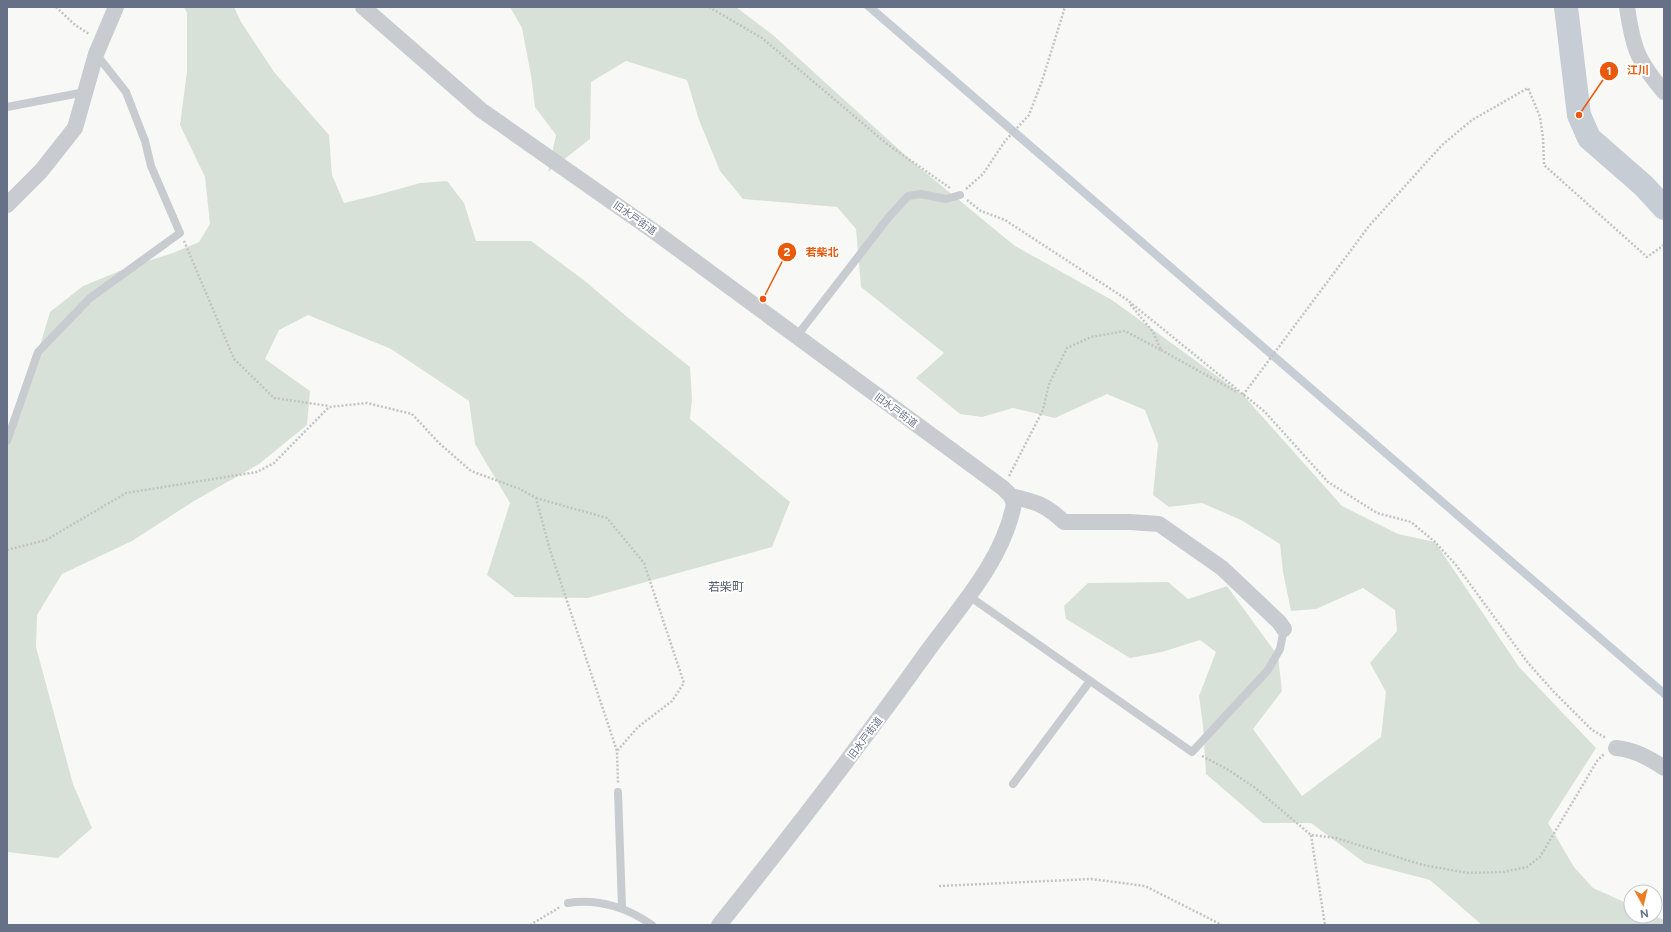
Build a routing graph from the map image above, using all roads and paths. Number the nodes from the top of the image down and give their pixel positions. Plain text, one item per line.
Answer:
1 (56, 7) edge
2 (116, 7) edge
3 (363, 7) edge
4 (709, 7) edge
5 (1065, 7) edge
6 (1627, 7) edge
7 (99, 48) junction
8 (85, 92) junction
9 (1664, 92) edge
10 (7, 107) edge
11 (960, 195) junction
12 (7, 205) edge
13 (180, 233) junction
14 (1664, 245) edge
15 (1126, 299) junction
16 (796, 337) junction
17 (1161, 350) junction
18 (1243, 395) junction
19 (329, 407) junction
20 (7, 441) edge
21 (1007, 492) junction
22 (536, 498) junction
23 (7, 550) edge
24 (969, 596) junction
25 (1284, 629) joint
26 (1090, 681) junction
27 (1616, 748) junction
28 (617, 752) junction
29 (1192, 752) junction
30 (1664, 768) edge
31 (1013, 784) dead end
32 (618, 792) joint
33 (1311, 835) junction
34 (939, 886) dead end
35 (568, 903) joint
36 (622, 907) junction
37 (530, 925) edge
38 (652, 925) edge
39 (719, 925) edge
40 (1222, 925) edge
41 (1325, 925) edge

1 - 7 path
2 - 7 street
3 - 16 street, 旧水戸街道
4 - 11 path
5 - 11 path
6 - 9 street
7 - 8 street
7 - 13 lane
8 - 10 lane
8 - 12 street
11 - 15 path
11 - 16 lane
13 - 19 path
13 - 20 lane
14 - 18 path
15 - 17 path
15 - 18 path
16 - 21 street, 旧水戸街道
17 - 18 path
17 - 21 path
18 - 27 path
19 - 22 path
19 - 23 path
21 - 24 street, 旧水戸街道
21 - 25 street
22 - 28 path
22 - 28 path
24 - 26 lane
24 - 39 street, 旧水戸街道
25 - 29 lane
26 - 29 lane
26 - 31 lane
27 - 30 street
27 - 33 path
28 - 32 path
29 - 33 path
32 - 36 lane
33 - 41 path
34 - 40 path
35 - 36 lane
35 - 37 path
36 - 38 lane

